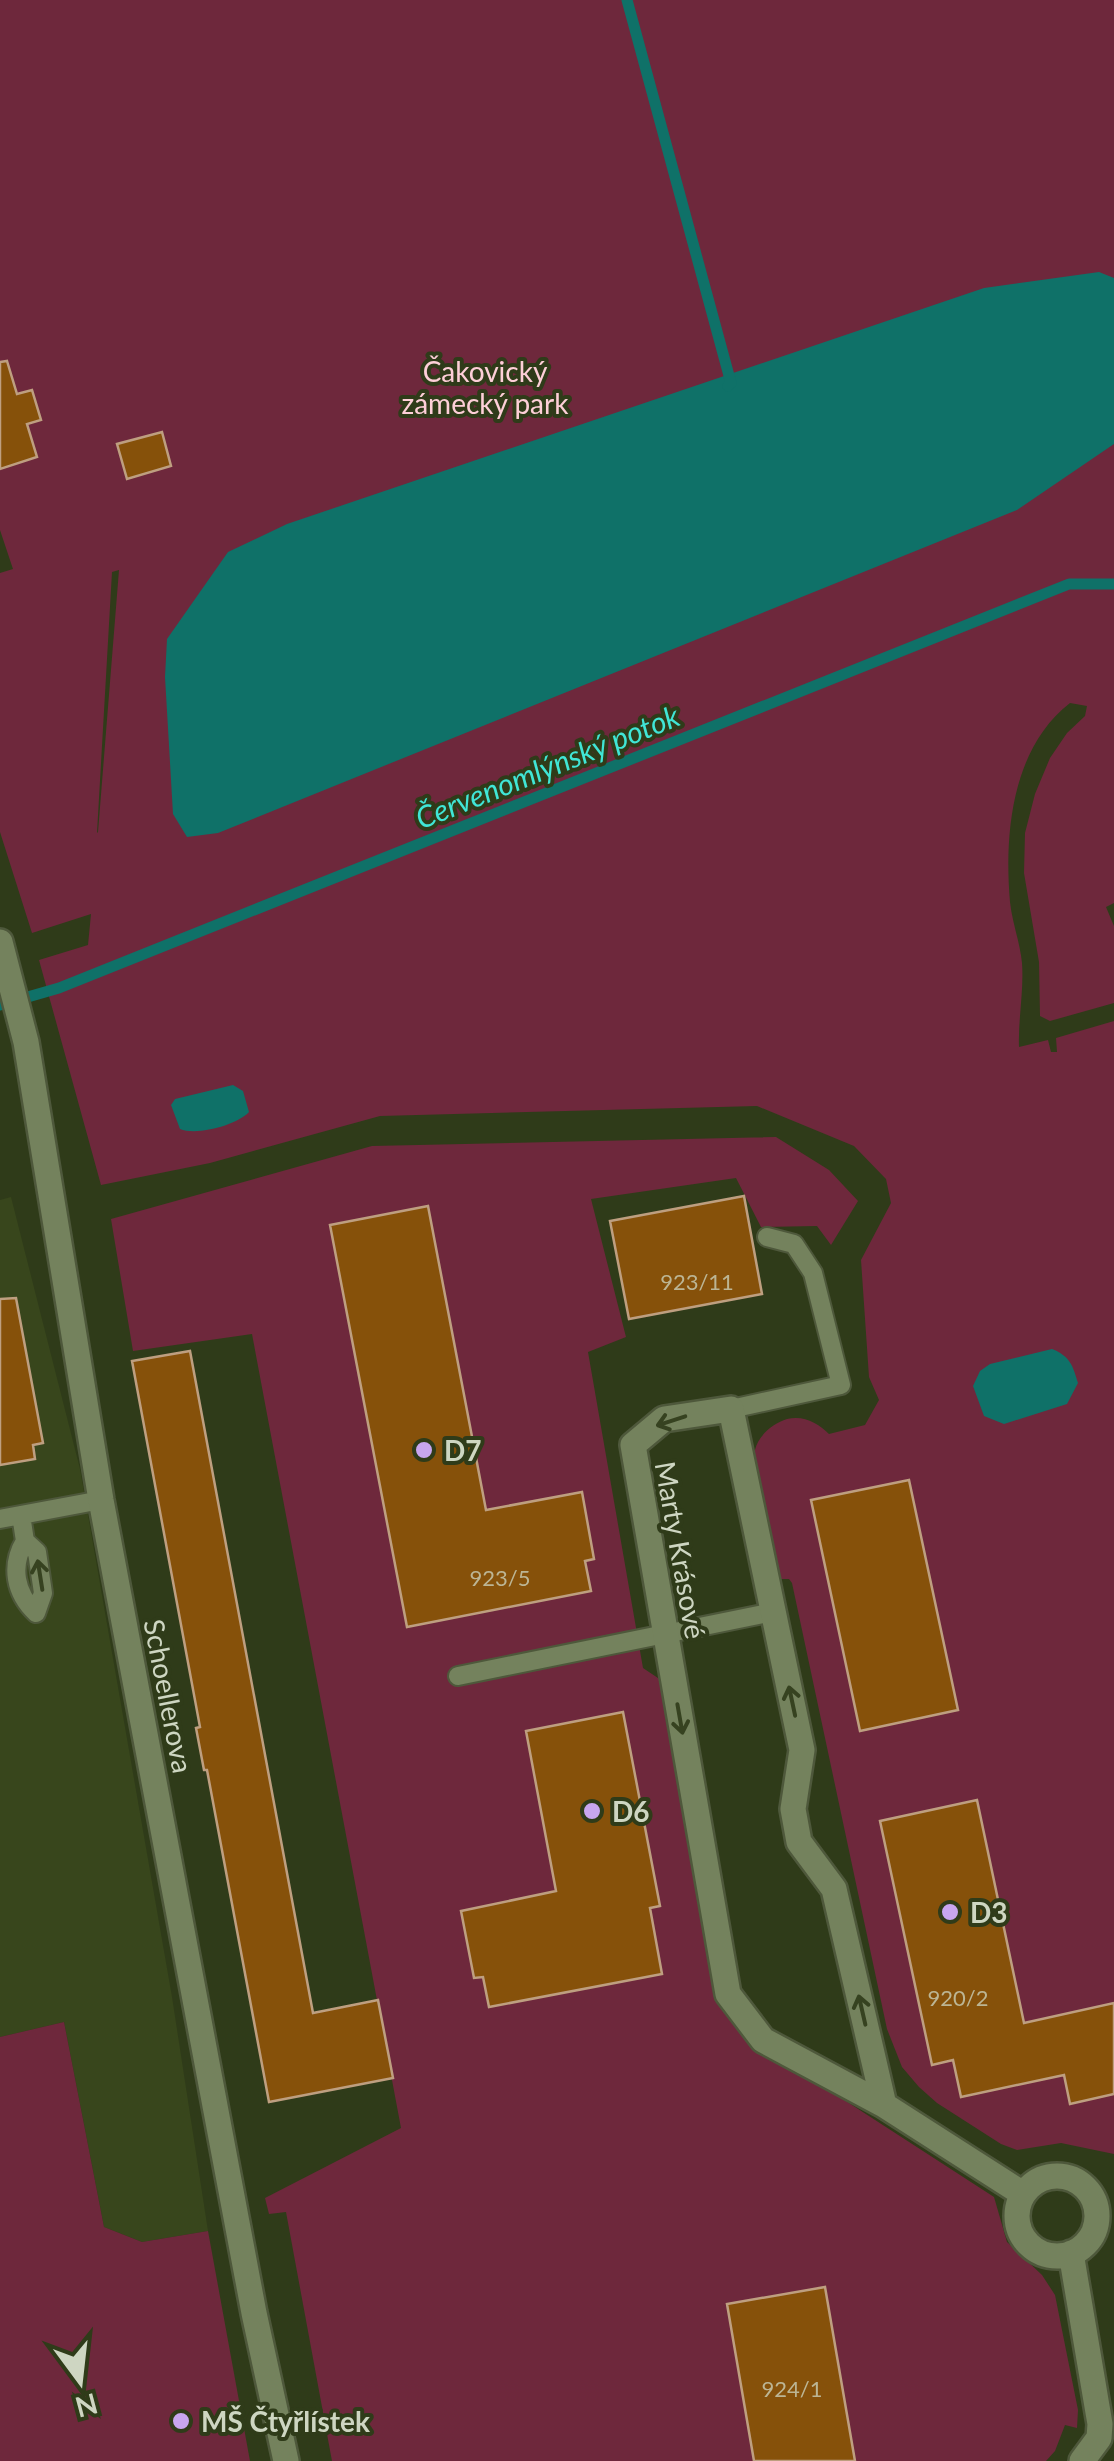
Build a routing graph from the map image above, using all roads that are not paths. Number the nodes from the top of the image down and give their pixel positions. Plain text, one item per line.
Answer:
1 (3, 950) edge
2 (767, 1237) dead end
3 (731, 1409) junction
4 (101, 1500) junction
5 (21, 1515) junction
6 (0, 1519) edge
7 (25, 1541) dead end
8 (773, 1612) junction
9 (665, 1634) junction
10 (458, 1676) dead end
11 (884, 2104) junction
12 (1023, 2194) junction
13 (1105, 2203) edge
14 (1071, 2254) junction
15 (286, 2461) edge
16 (1082, 2461) edge

1 - 4 street, Schoellerova
2 - 3 lane
3 - 8 street
3 -> 9 street, Marty Krásové
4 - 5 lane
4 - 15 street, Schoellerova
5 - 6 lane
5 - 7 lane
8 - 9 lane
11 -> 8 street
9 - 10 lane
9 -> 11 street, Marty Krásové
11 - 12 street, Marty Krásové
12 - 13 street
12 - 14 street
13 - 14 street
14 - 16 street

